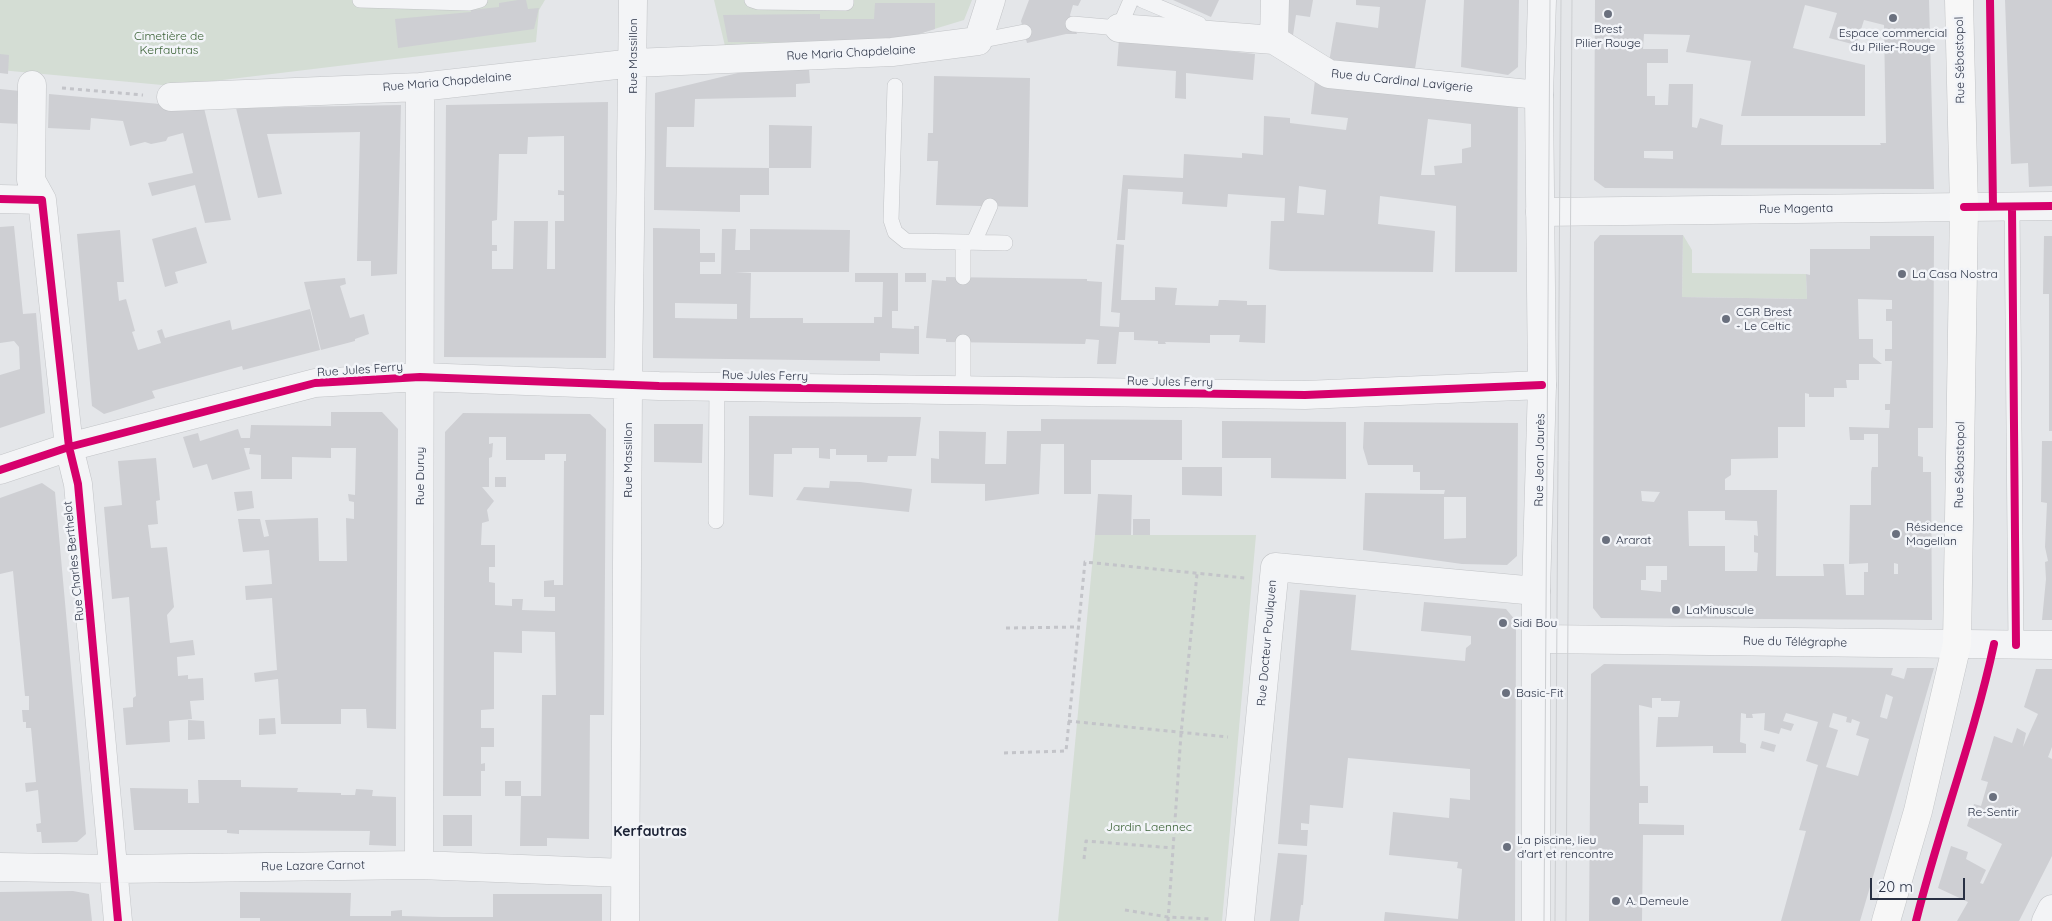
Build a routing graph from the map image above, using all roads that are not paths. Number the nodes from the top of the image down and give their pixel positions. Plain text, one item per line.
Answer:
1 (360, 0) edge
2 (480, 0) edge
3 (633, 0) edge
4 (752, 0) edge
5 (846, 0) edge
6 (991, 0) edge
7 (1131, 0) edge
8 (1142, 0) edge
9 (1275, 0) edge
10 (1542, 0) edge
11 (1959, 0) edge
12 (416, 1) edge
13 (1073, 24) dead end
14 (1199, 24) dead end
15 (1119, 28) junction
16 (1024, 32) dead end
17 (1274, 40) junction
18 (978, 41) junction
19 (634, 63) junction
20 (32, 85) road end
21 (420, 86) junction
22 (895, 86) dead end
23 (1539, 95) junction
24 (171, 97) road end
25 (0, 199) edge
26 (42, 200) junction
27 (990, 206) dead end
28 (2052, 206) edge
29 (1964, 207) junction
30 (2012, 207) junction
31 (1540, 212) junction
32 (969, 242) junction
33 (1005, 244) dead end
34 (963, 277) dead end
35 (963, 342) dead end
36 (420, 378) junction
37 (628, 384) junction
38 (1542, 385) junction
39 (717, 386) junction
40 (963, 391) junction
41 (69, 447) junction
42 (0, 470) edge
43 (716, 521) dead end
44 (1536, 591) junction
45 (1538, 639) junction
46 (1957, 644) junction
47 (2016, 644) junction
48 (2052, 645) edge
49 (419, 865) junction
50 (0, 867) edge
51 (115, 869) junction
52 (625, 874) junction
53 (2052, 909) edge
54 (118, 921) edge
55 (625, 921) edge
56 (1240, 921) edge
57 (1536, 921) edge
58 (1886, 921) edge
59 (2046, 921) edge

1 - 12 lane
2 - 12 lane
3 - 19 street, Rue Massillon
4 - 5 lane
6 - 18 street
7 - 15 lane
8 - 14 lane
9 - 17 street
10 - 23 street, Rue Jean Jaurès
11 - 29 main road, Rue Sébastopol
13 - 15 lane
15 - 17 street, Rue du Cardinal Lavigerie
16 - 18 lane, Rue Maria Chapdelaine
17 - 23 street, Rue du Cardinal Lavigerie
18 - 19 street, Rue Maria Chapdelaine
19 - 21 street, Rue Maria Chapdelaine
19 - 37 street, Rue Massillon
20 - 26 street
21 - 24 street, Rue Maria Chapdelaine
21 - 36 street, Rue Duruy
22 - 32 lane
23 - 31 street, Rue Jean Jaurès
25 - 26 street
26 - 41 street, Rue Charles Berthelot
27 - 32 lane
28 - 30 street, Rue Magenta
29 - 30 street, Rue Magenta
29 - 31 street, Rue Magenta
29 - 46 main road, Rue Sébastopol
30 - 47 lane
31 - 38 street, Rue Jean Jaurès
32 - 33 lane
32 - 34 lane
35 - 40 lane
36 - 37 street, Rue Jules Ferry
36 - 41 street, Rue Jules Ferry
36 - 49 street, Rue Duruy
37 - 39 street, Rue Jules Ferry
37 - 52 street, Rue Massillon
38 - 40 street, Rue Jules Ferry
38 - 44 street, Rue Jean Jaurès
39 - 40 street, Rue Jules Ferry
39 - 43 lane
41 - 42 street, Rue Jules Ferry
41 - 51 street, Rue Charles Berthelot
44 - 45 street, Rue Jean Jaurès
44 - 56 street, Rue Docteur Pouliquen
45 - 46 street, Rue du Télégraphe
45 - 57 street, Rue Jean Jaurès
46 - 47 street, Rue du Télégraphe
46 - 58 main road, Rue Sébastopol
47 - 48 street, Rue du Télégraphe
49 - 51 street, Rue Lazare Carnot
49 - 52 street, Rue Lazare Carnot
50 - 51 street, Rue Lazare Carnot
51 - 54 street, Rue Charles Berthelot
52 - 55 street, Rue Massillon
53 - 59 street

